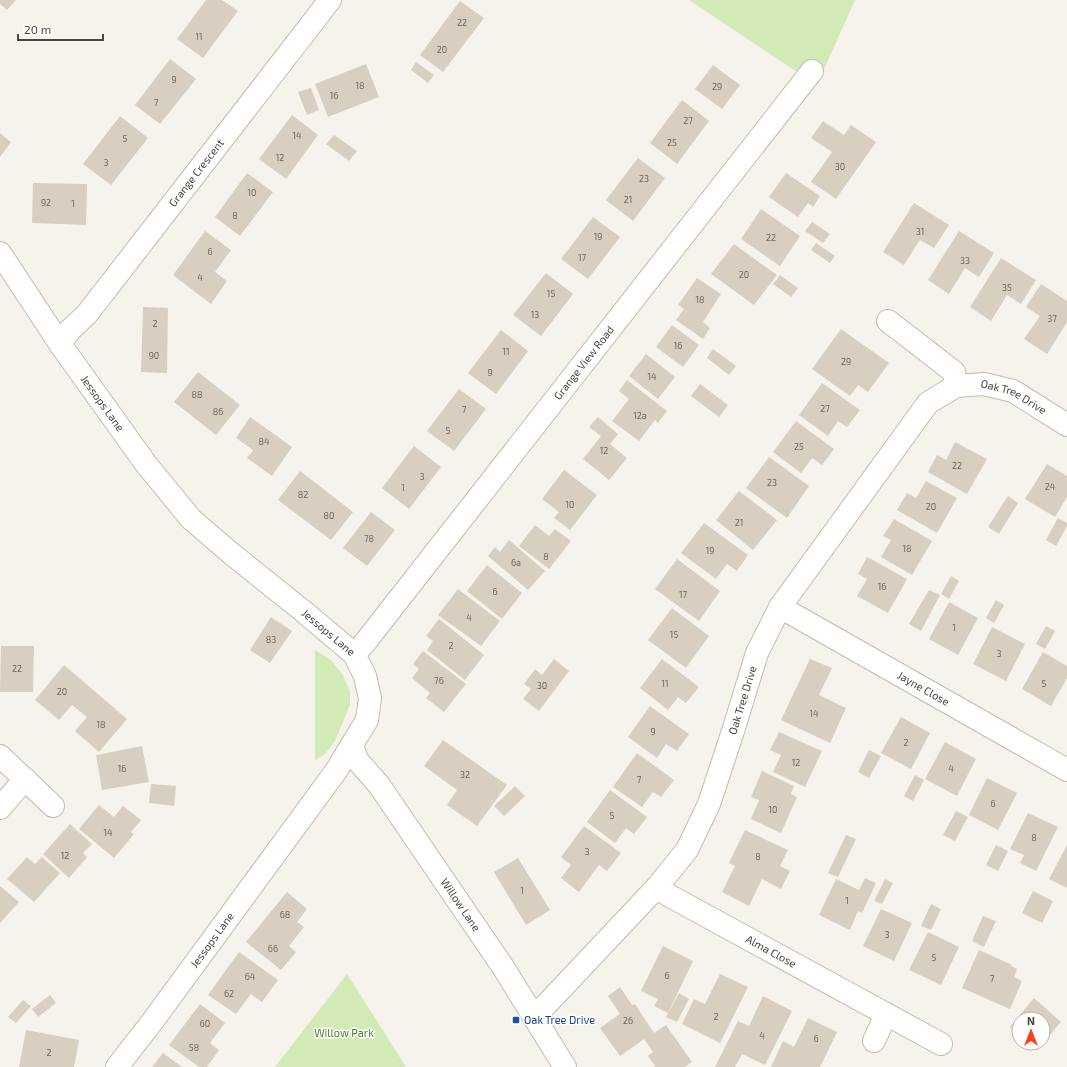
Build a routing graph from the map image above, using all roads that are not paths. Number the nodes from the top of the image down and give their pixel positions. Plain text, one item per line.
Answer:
1 (330, 0) edge
2 (812, 70) dead end
3 (0, 253) edge
4 (888, 321) dead end
5 (60, 344) junction
6 (956, 386) junction
7 (1067, 425) edge
8 (780, 607) junction
9 (354, 654) junction
10 (352, 746) junction
11 (0, 756) edge
12 (1067, 770) edge
13 (24, 779) junction
14 (53, 806) dead end
15 (0, 808) edge
16 (657, 887) junction
17 (532, 1014) junction
18 (886, 1014) junction
19 (874, 1041) dead end
20 (940, 1044) dead end
21 (117, 1067) edge
22 (565, 1067) edge

1 - 5 street, Grange Crescent
2 - 9 street, Grange View Road
3 - 5 street, Jessops Lane
4 - 6 street
5 - 9 street, Jessops Lane
6 - 7 street, Oak Tree Drive
6 - 8 street, Oak Tree Drive
8 - 12 street, Jayne Close
8 - 16 street, Oak Tree Drive
9 - 10 street, Jessops Lane
10 - 17 street, Willow Lane
10 - 21 street, Jessops Lane
11 - 13 street
13 - 14 street
13 - 15 street
16 - 17 street, Oak Tree Drive
16 - 18 street, Alma Close
17 - 22 street, Willow Lane
18 - 19 street
18 - 20 street, Alma Close

